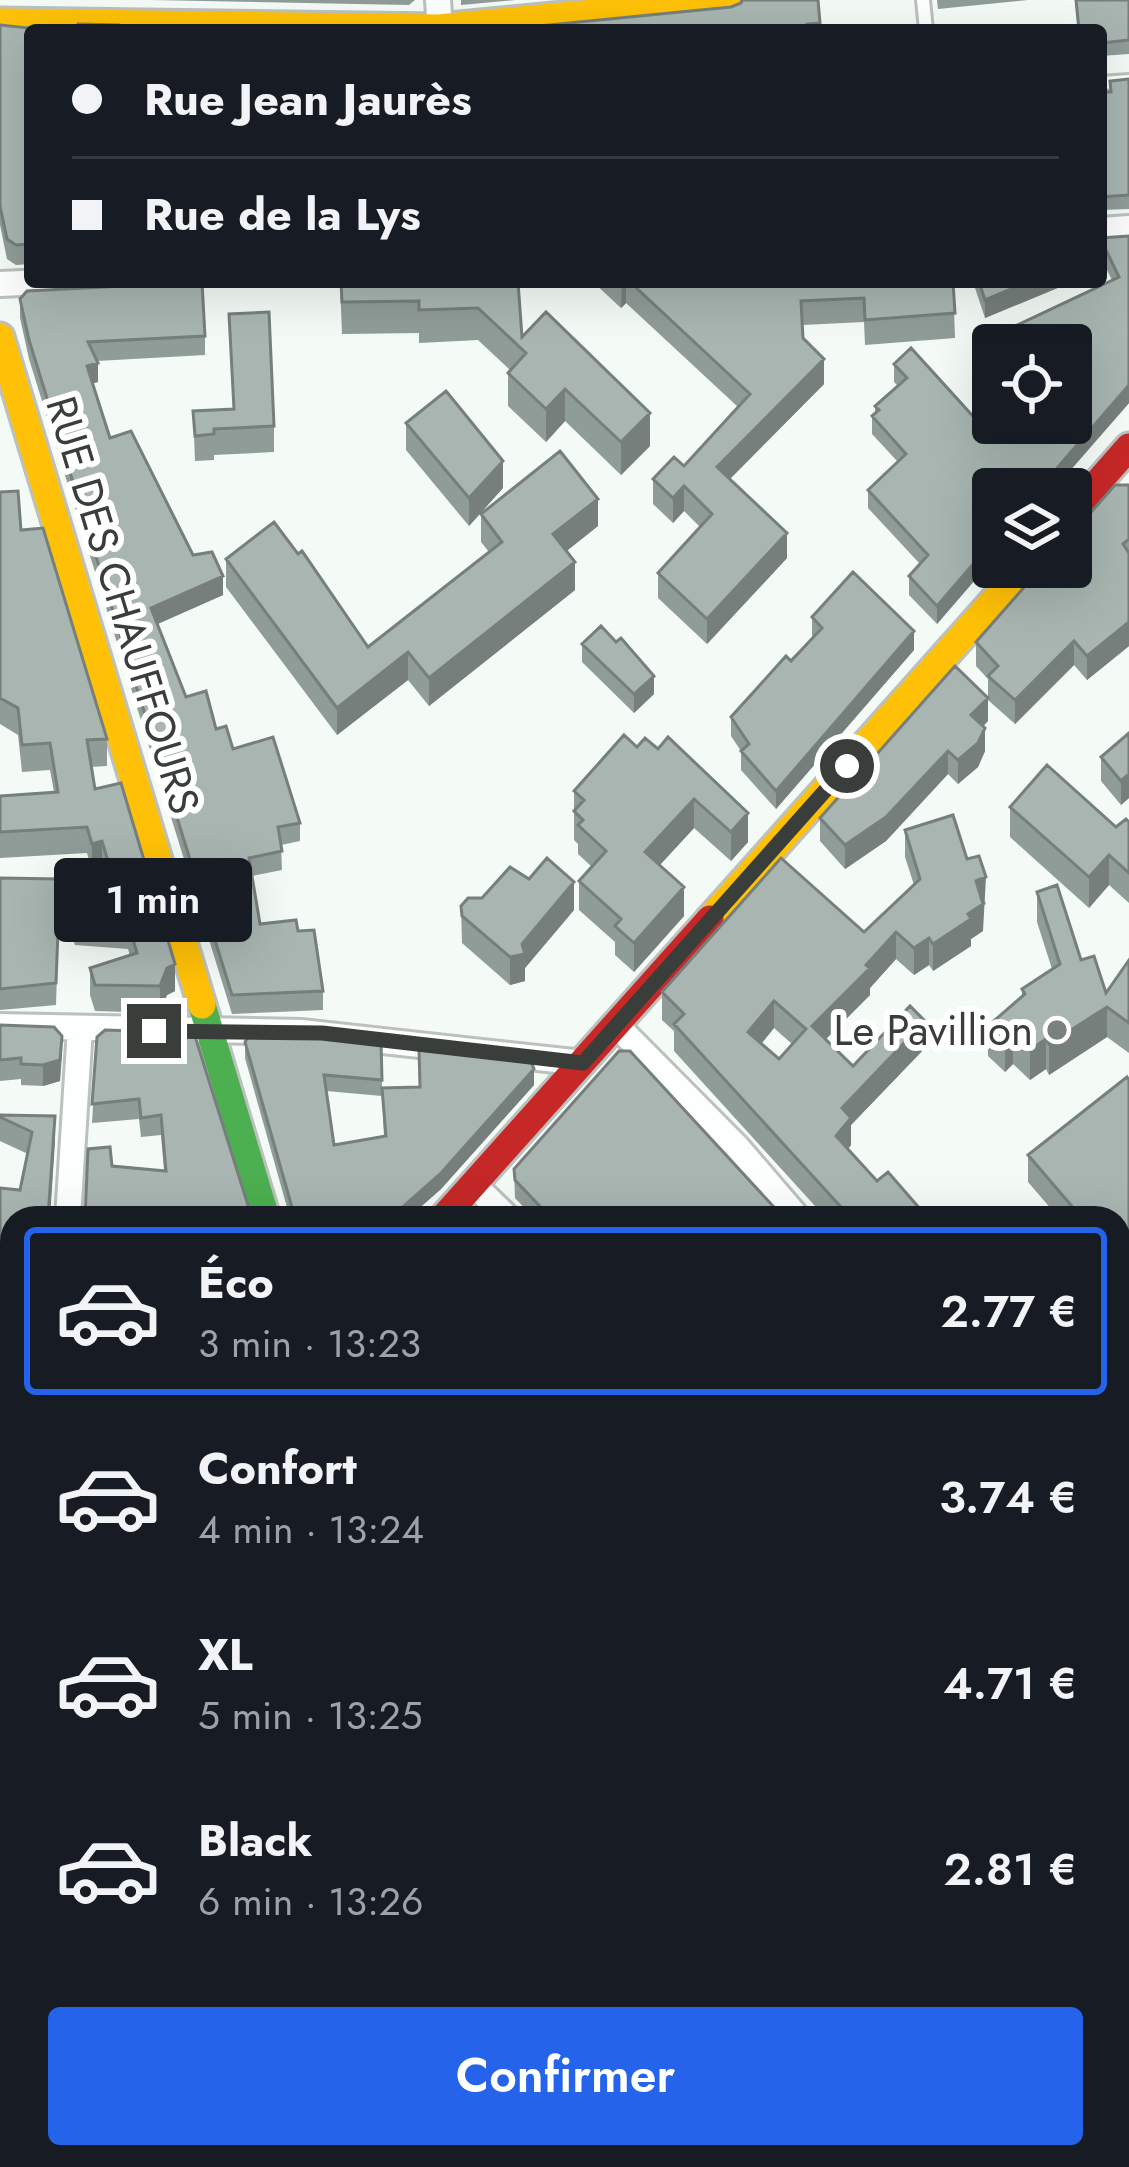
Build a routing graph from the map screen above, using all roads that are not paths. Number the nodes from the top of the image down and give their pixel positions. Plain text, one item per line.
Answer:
1 (728, 0) edge
2 (439, 19) edge
3 (0, 22) edge
4 (31, 24) edge
5 (112, 24) edge
6 (0, 337) edge
7 (1123, 468) edge
8 (1092, 495) edge
9 (1005, 588) edge
10 (616, 1025) junction
11 (0, 1026) edge
12 (80, 1028) junction
13 (212, 1033) junction
14 (583, 1063) junction
15 (474, 1185) junction
16 (69, 1206) edge
17 (262, 1206) edge
18 (454, 1206) edge
19 (496, 1206) edge
20 (788, 1206) edge

1 - 2 street
2 - 5 street
3 - 4 street
6 - 13 street, RUE DES CHAUFFOURS
7 - 8 street
9 - 10 street
10 - 14 street
10 - 20 street
11 - 12 street
12 - 13 street
12 - 16 street
13 - 14 street
13 - 17 street, RUE DES CHAUFFOURS
14 - 15 street
15 - 18 street
15 - 19 street

